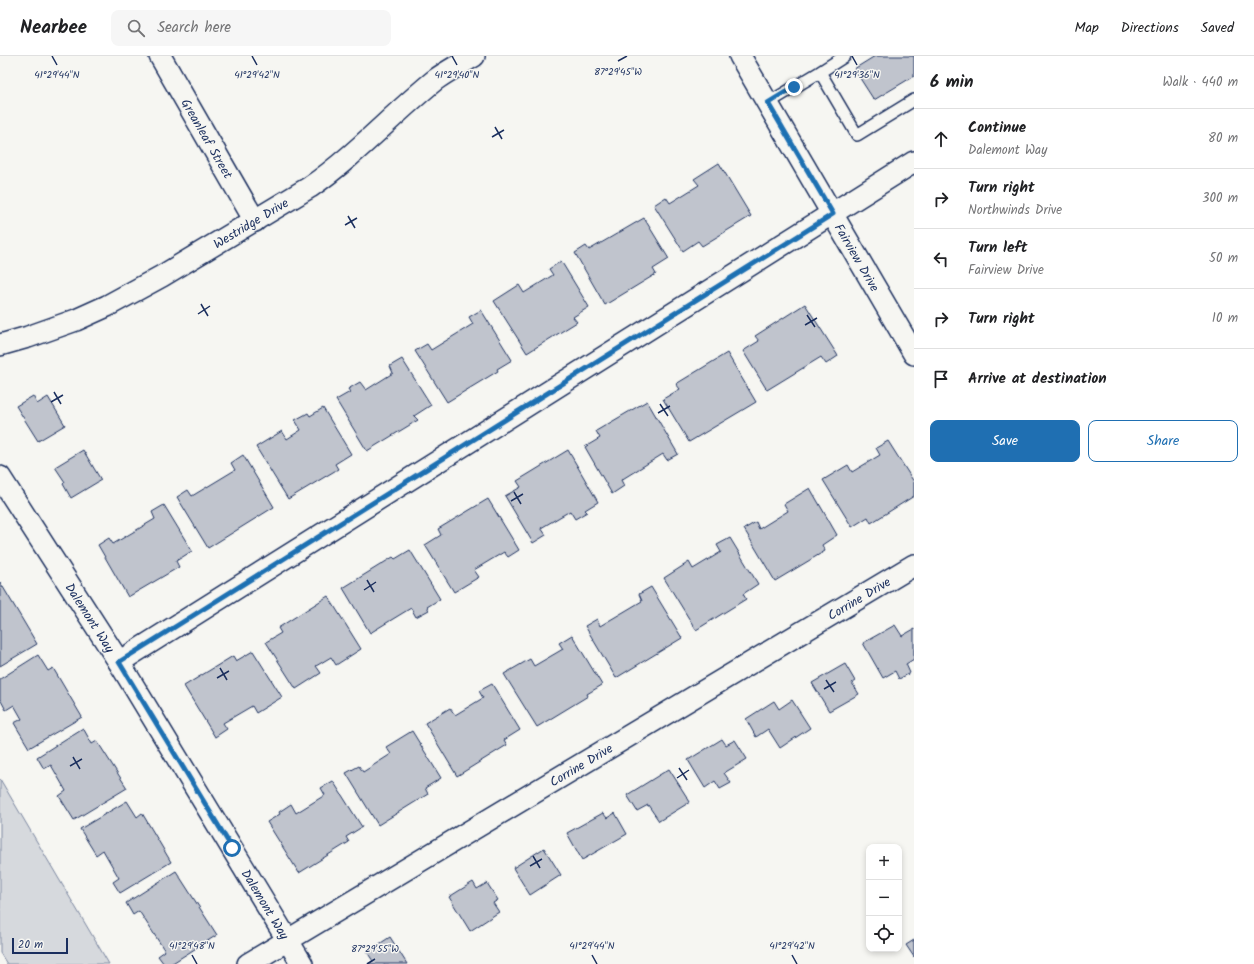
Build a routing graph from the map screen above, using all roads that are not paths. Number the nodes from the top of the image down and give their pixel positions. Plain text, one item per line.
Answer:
1 (160, 56) edge
2 (474, 56) edge
3 (740, 56) edge
4 (845, 56) edge
5 (820, 72) junction
6 (914, 100) edge
7 (768, 103) junction
8 (914, 162) edge
9 (833, 214) junction
10 (255, 221) junction
11 (0, 345) edge
12 (914, 354) edge
13 (0, 477) edge
14 (914, 565) edge
15 (119, 662) junction
16 (288, 941) junction
17 (248, 964) edge
18 (302, 964) edge

1 - 10 street, Greanleaf Street
2 - 10 street, Westridge Drive
3 - 7 street, Fairview Drive
4 - 5 lane
5 - 6 lane
5 - 7 lane
7 - 9 street, Fairview Drive
8 - 9 street
9 - 12 street, Fairview Drive
9 - 15 street
10 - 11 street, Westridge Drive
13 - 15 street, Dalemont Way
14 - 16 street, Corrine Drive
15 - 16 street, Dalemont Way
16 - 17 street, Corrine Drive
16 - 18 street, Dalemont Way

